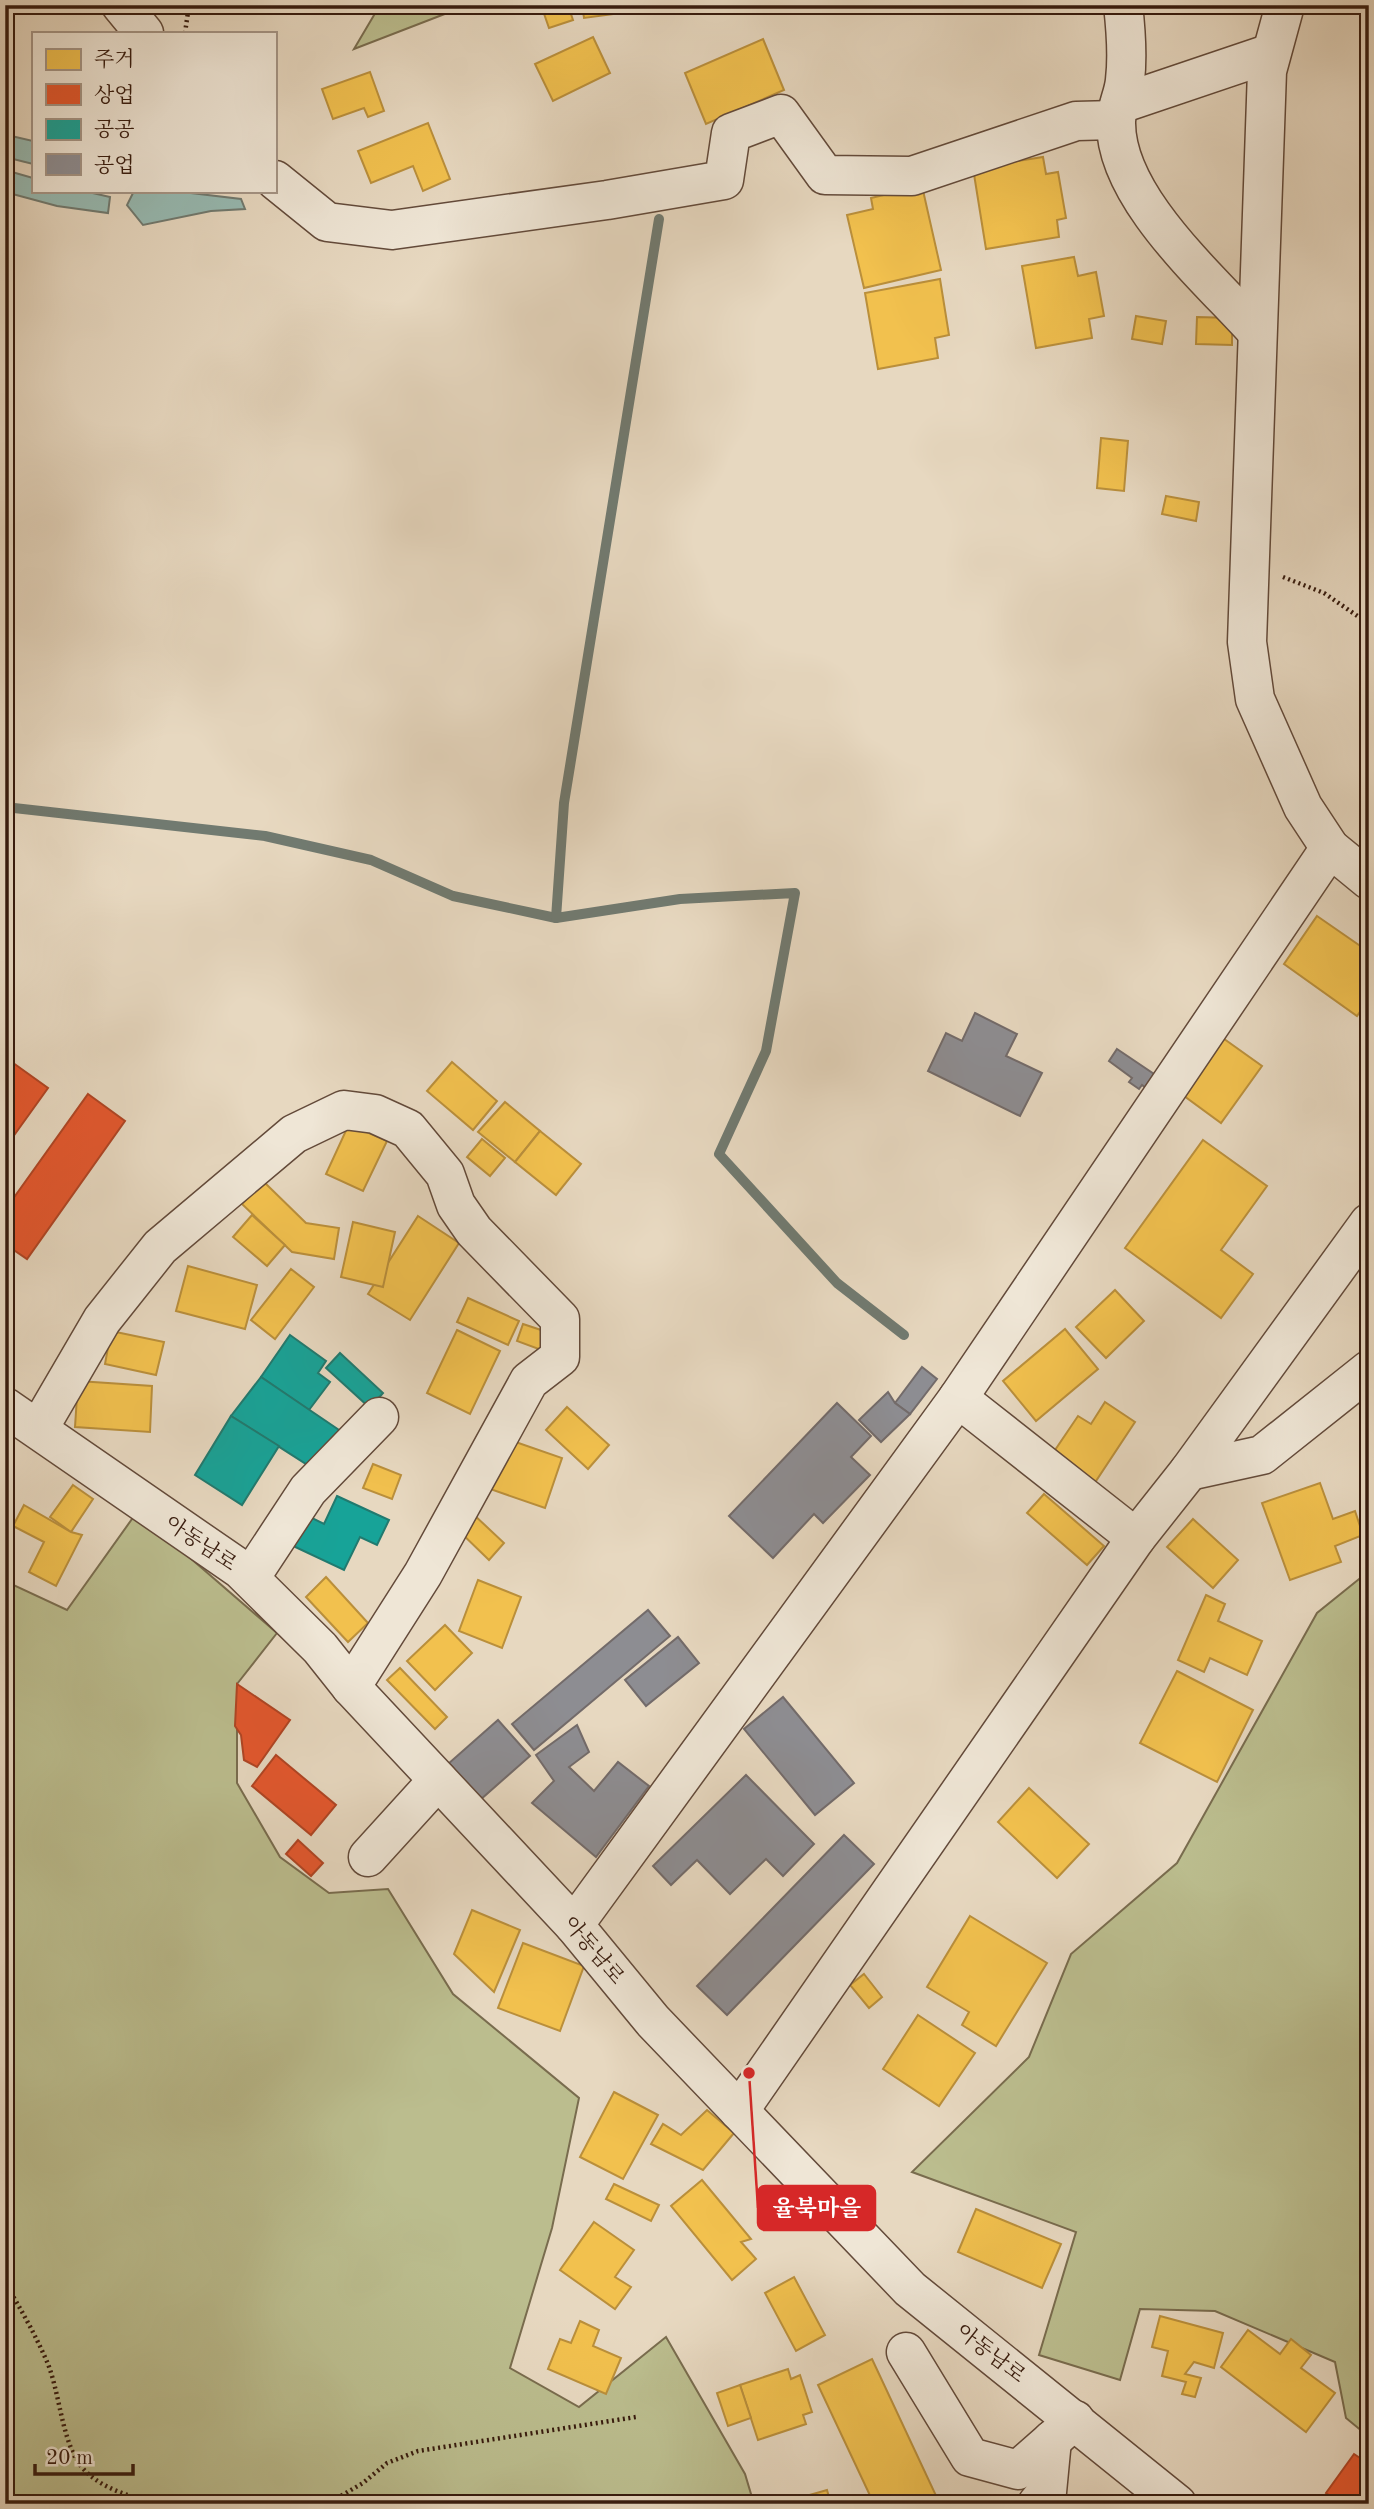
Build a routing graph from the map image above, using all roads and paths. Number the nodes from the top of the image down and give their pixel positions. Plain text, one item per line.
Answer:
1 (121, 5) edge
2 (189, 5) edge
3 (1123, 5) edge
4 (1285, 5) edge
5 (143, 32) edge
6 (185, 32) edge
7 (1271, 53) junction
8 (1117, 112) junction
9 (276, 181) edge
10 (1257, 332) junction
11 (1249, 564) junction
12 (1369, 624) edge
13 (1330, 848) junction
14 (1369, 880) edge
15 (1369, 1223) edge
16 (1369, 1370) edge
17 (958, 1398) junction
18 (379, 1417) dead end
19 (19, 1422) edge
20 (1189, 1471) junction
21 (1136, 1538) junction
22 (250, 1578) junction
23 (351, 1687) junction
24 (438, 1780) junction
25 (368, 1857) dead end
26 (574, 1925) junction
27 (739, 2111) junction
28 (5, 2283) edge
29 (906, 2352) dead end
30 (636, 2417) dead end
31 (1063, 2430) junction
32 (168, 2504) edge
33 (205, 2504) edge
34 (293, 2504) edge
35 (327, 2504) edge
36 (1037, 2504) edge
37 (1177, 2504) edge

1 - 5 street
2 - 6 path
3 - 8 street
4 - 7 street
7 - 8 street
7 - 10 street
8 - 9 street
8 - 10 street
10 - 11 street
11 - 12 path
11 - 13 street
13 - 14 street
13 - 17 street
15 - 20 street
16 - 20 street
17 - 21 street
17 - 26 street
18 - 22 street
19 - 22 street, 아동남로
19 - 23 street
20 - 21 street
21 - 27 street
22 - 23 street, 아동남로
23 - 24 street, 아동남로
24 - 25 street
24 - 26 street, 아동남로
26 - 27 street, 아동남로
27 - 31 street, 아동남로
28 - 32 path
29 - 31 street
30 - 35 path
31 - 36 street
31 - 37 street, 아동남로
33 - 34 path

